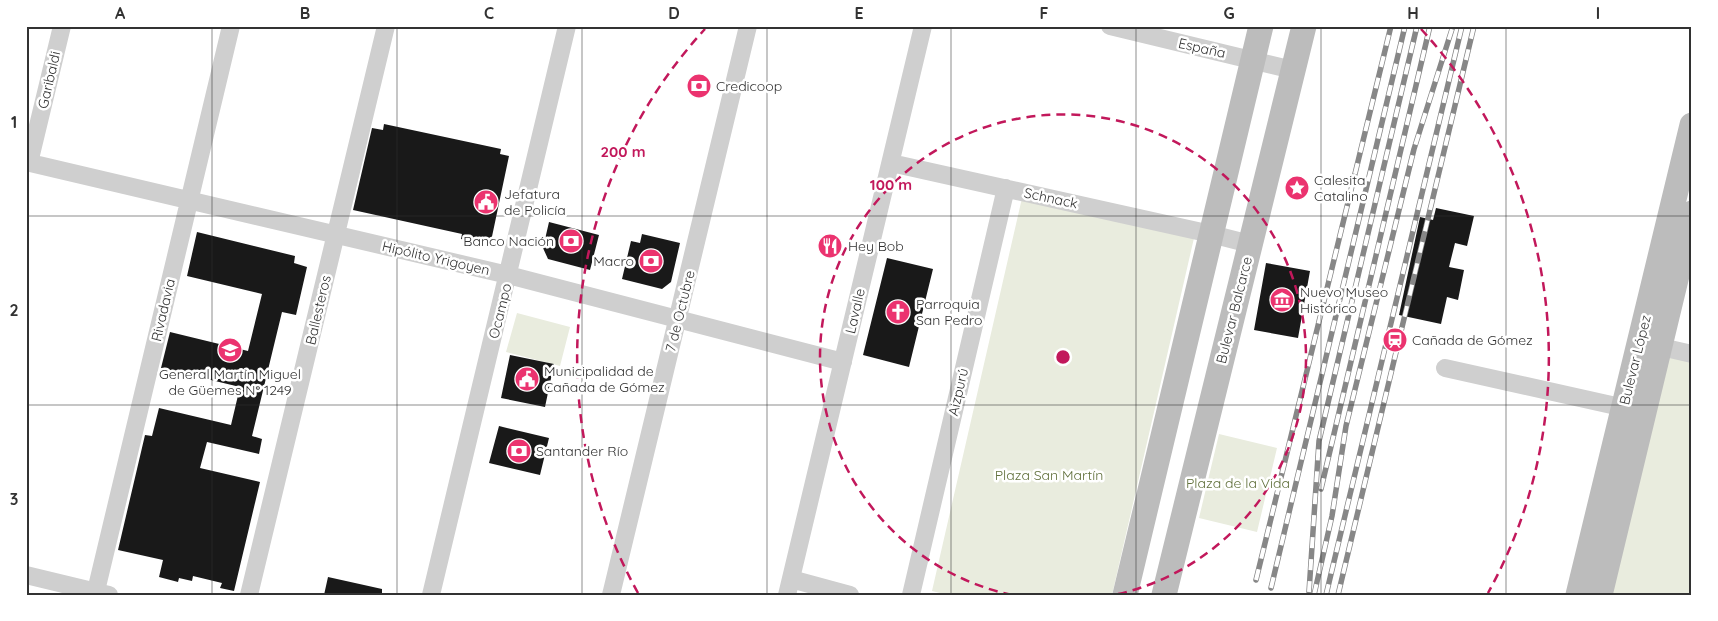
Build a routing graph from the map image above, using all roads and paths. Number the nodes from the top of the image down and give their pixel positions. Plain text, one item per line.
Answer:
1 (62, 26) edge
2 (230, 26) edge
3 (386, 26) edge
4 (567, 26) edge
5 (748, 26) edge
6 (924, 26) edge
7 (1110, 26) edge
8 (1261, 26) edge
9 (1304, 26) edge
10 (1253, 60) junction
11 (1293, 70) junction
12 (1692, 125) edge
13 (28, 163) edge
14 (891, 163) junction
15 (1686, 172) edge
16 (1006, 188) junction
17 (189, 200) junction
18 (1692, 213) edge
19 (1211, 234) junction
20 (336, 235) junction
21 (1250, 244) junction
22 (508, 275) junction
23 (678, 319) junction
24 (1650, 344) junction
25 (1692, 354) edge
26 (843, 362) junction
27 (1445, 368) dead end
28 (1634, 410) junction
29 (26, 575) edge
30 (789, 587) edge
31 (100, 594) edge
32 (249, 595) edge
33 (431, 595) edge
34 (611, 595) edge
35 (850, 595) edge
36 (911, 595) edge
37 (1125, 595) edge
38 (1164, 595) edge
39 (1578, 595) edge
40 (1600, 595) edge

1 - 13 street, Garibaldi
2 - 17 street, Rivadavia
3 - 20 street, Ballesteros
4 - 22 street, Ocampo
5 - 23 street, 7 de Octubre
6 - 14 street, Lavalle
7 - 10 street, España
8 - 10 main road
9 - 11 main road, Bulevar Balcarce
10 - 11 street, España
10 - 19 main road
11 - 21 main road, Bulevar Balcarce
12 - 15 main road, Bulevar López
13 - 17 street, Hipólito Yrigoyen
14 - 16 street, Schnack
14 - 26 street, Lavalle
15 - 24 main road, Bulevar López
16 - 19 street, Schnack
16 - 36 street, Aizpurú
17 - 20 street, Hipólito Yrigoyen
17 - 31 street, Rivadavia
18 - 24 main road, Bulevar López
19 - 21 street, Schnack
19 - 37 main road
20 - 22 street, Hipólito Yrigoyen
20 - 32 street, Ballesteros
21 - 38 main road, Bulevar Balcarce
22 - 23 street, Hipólito Yrigoyen
22 - 33 street, Ocampo
23 - 26 street, Hipólito Yrigoyen
23 - 34 street, 7 de Octubre
24 - 25 street
24 - 28 main road, Bulevar López
26 - 30 street, Lavalle
27 - 28 street
28 - 39 main road, Bulevar López
28 - 40 main road, Bulevar López
29 - 31 street
30 - 35 street

